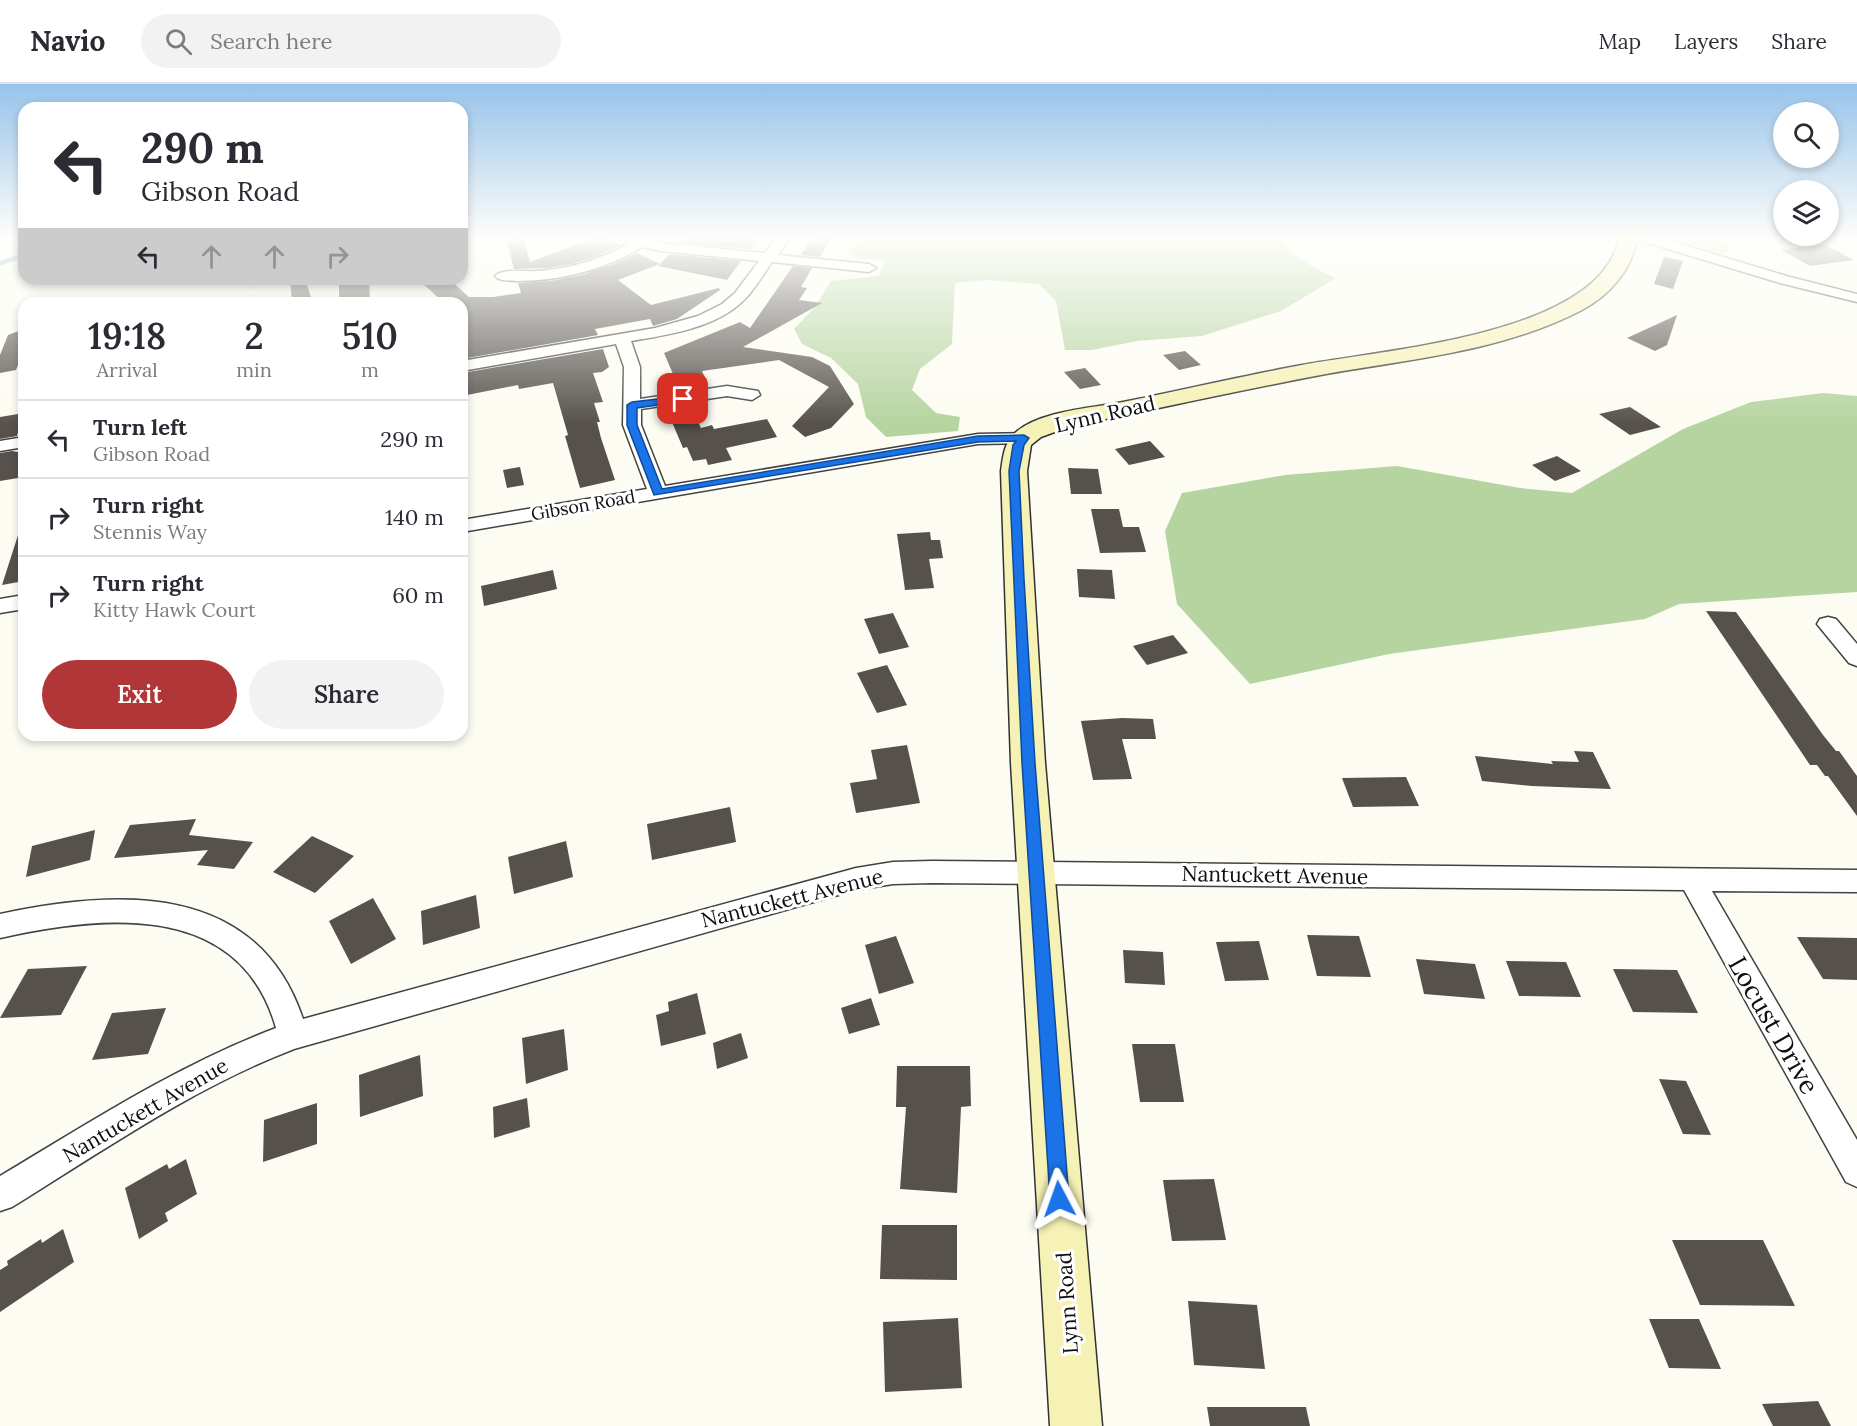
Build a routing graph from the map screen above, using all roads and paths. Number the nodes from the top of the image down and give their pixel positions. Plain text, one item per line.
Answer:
1 (735, 300) edge
2 (1583, 300) edge
3 (622, 338) junction
4 (468, 365) edge
5 (752, 395) dead end
6 (632, 405) junction
7 (1024, 438) junction
8 (18, 443) edge
9 (0, 446) edge
10 (658, 493) junction
11 (468, 525) edge
12 (18, 603) edge
13 (0, 606) edge
14 (1828, 624) dead end
15 (1857, 658) edge
16 (1036, 873) junction
17 (1692, 880) junction
18 (1857, 881) edge
19 (0, 926) edge
20 (293, 1035) junction
21 (1857, 1171) edge
22 (0, 1195) edge
23 (1076, 1426) edge

1 - 3 street
2 - 7 street, Lynn Road
3 - 4 street
3 - 6 street
5 - 6 street
6 - 10 street
7 - 10 street, Gibson Road
7 - 16 street, Lynn Road
8 - 9 street
10 - 11 street, Gibson Road
12 - 13 street
14 - 15 street
16 - 17 street, Nantuckett Avenue
16 - 20 street, Nantuckett Avenue
16 - 23 street, Lynn Road
17 - 18 street, Nantuckett Avenue
17 - 21 street, Locust Drive
19 - 20 street
20 - 22 street, Nantuckett Avenue

